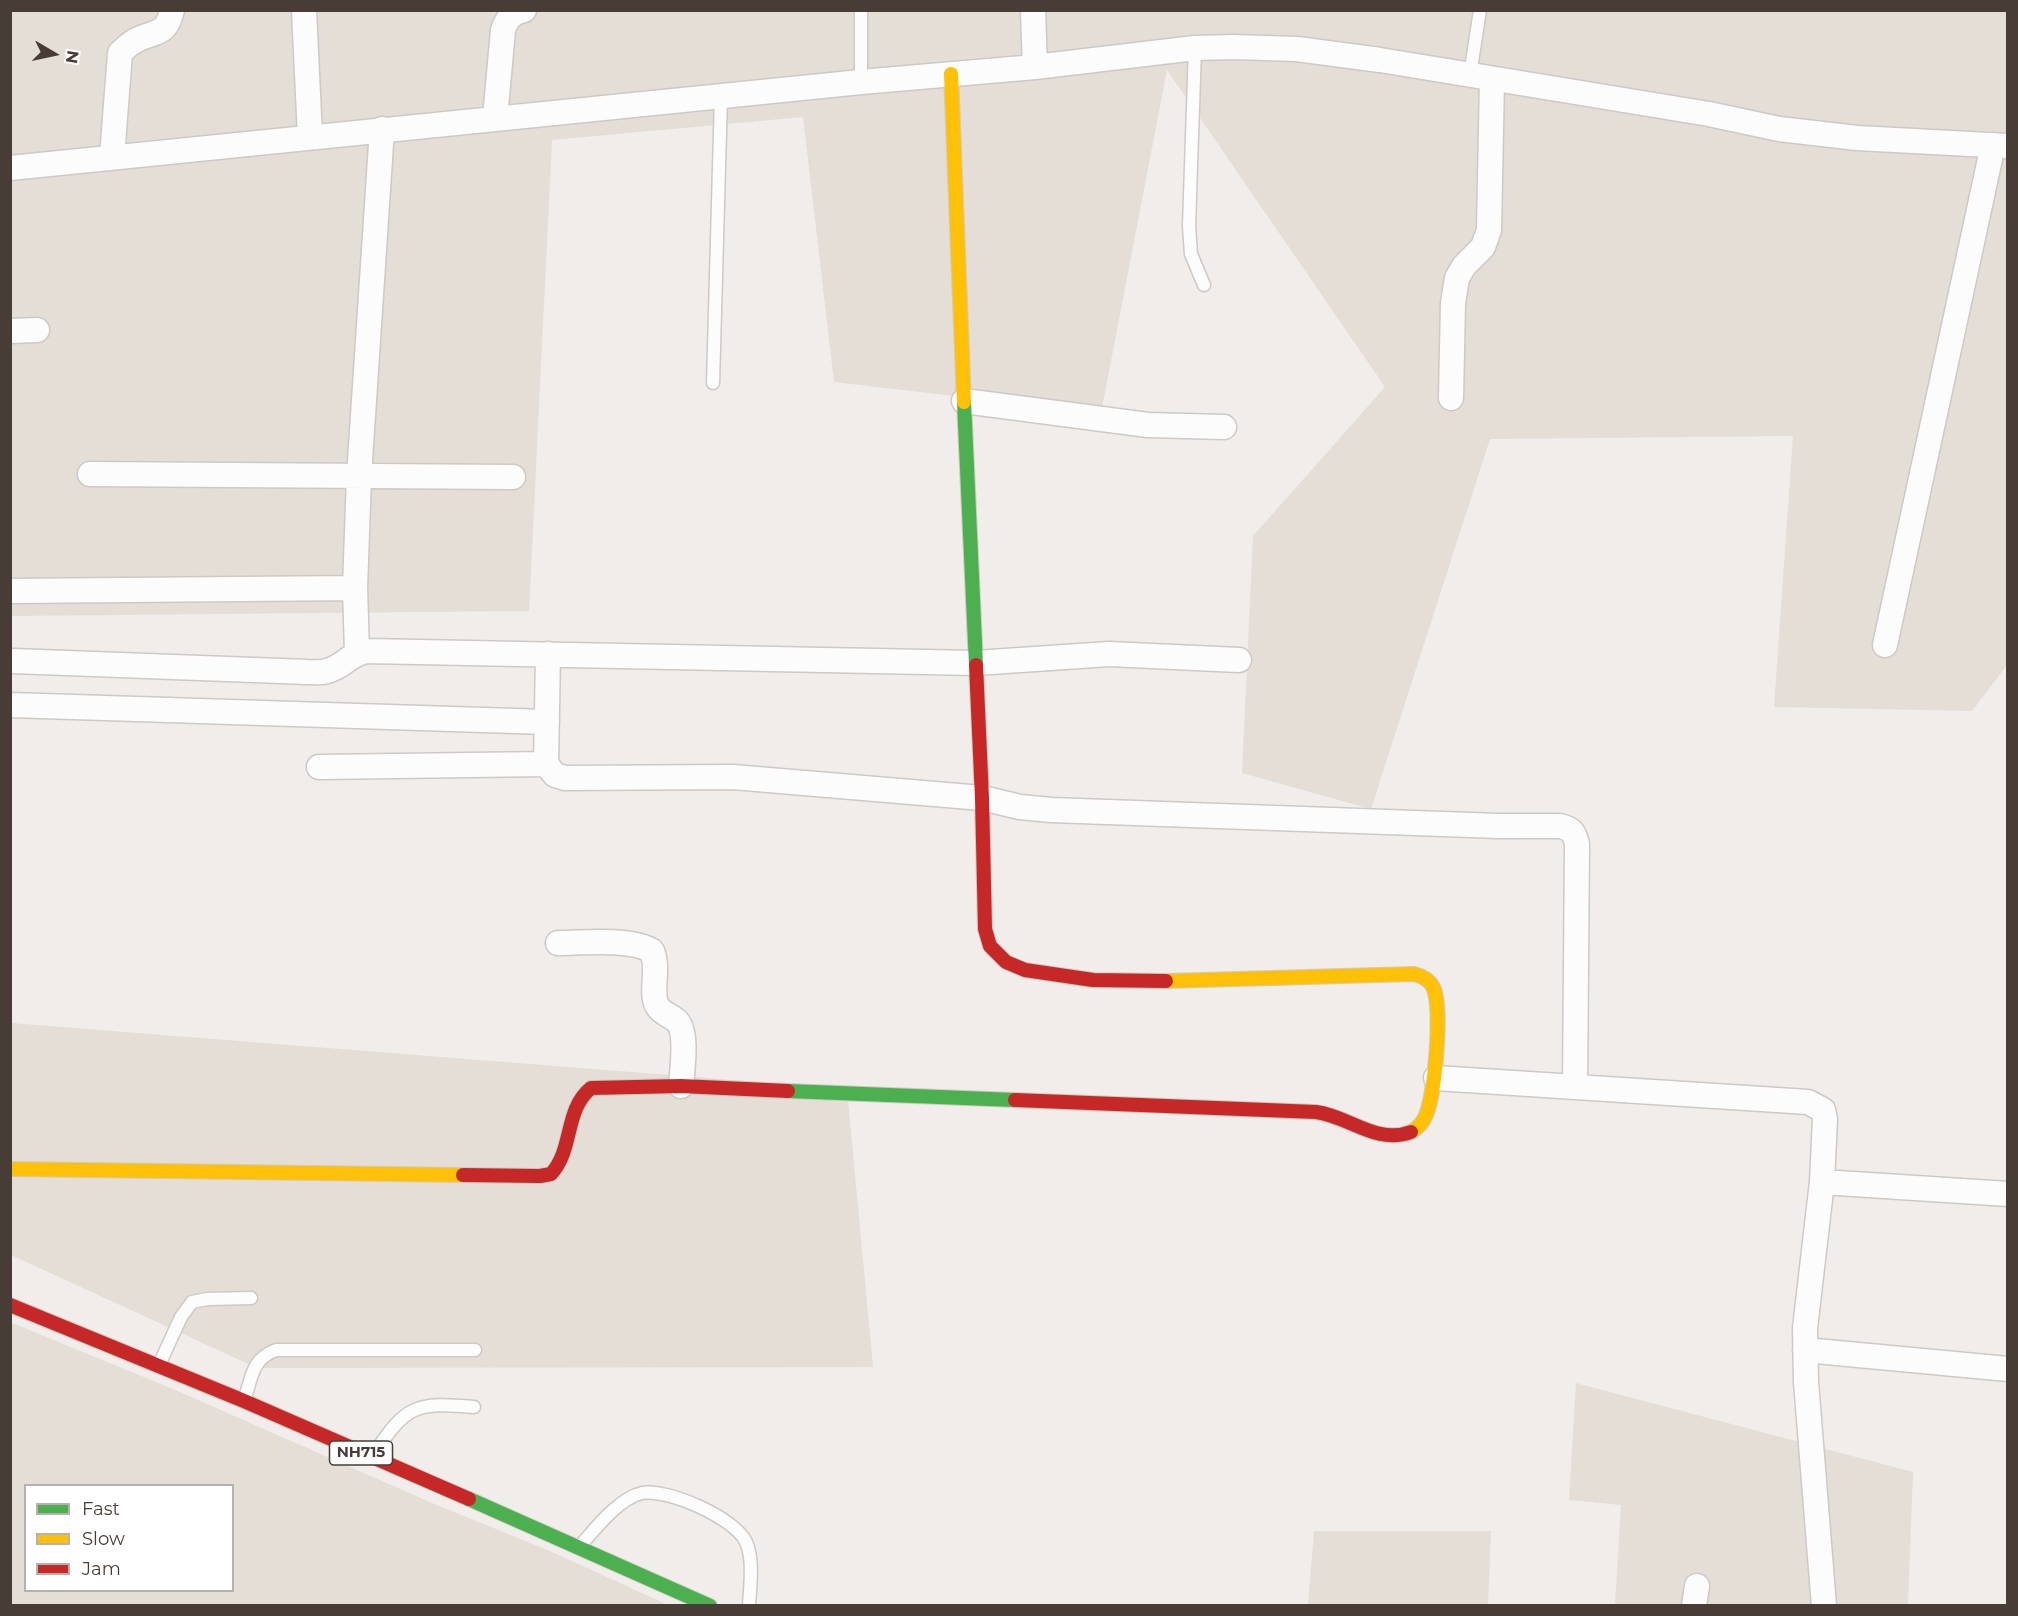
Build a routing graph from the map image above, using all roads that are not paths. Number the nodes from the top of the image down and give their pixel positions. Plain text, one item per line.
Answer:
1 (172, 10) edge
2 (304, 10) edge
3 (524, 10) edge
4 (861, 10) edge
5 (1033, 10) edge
6 (1480, 10) edge
7 (1195, 48) junction
8 (1035, 67) junction
9 (951, 74) junction
10 (1481, 77) junction
11 (861, 82) junction
12 (721, 96) junction
13 (495, 118) junction
14 (382, 129) junction
15 (310, 137) junction
16 (2000, 146) edge
17 (112, 157) junction
18 (10, 168) edge
19 (1204, 285) dead end
20 (37, 330) dead end
21 (10, 331) edge
22 (713, 383) dead end
23 (1451, 398) dead end
24 (964, 401) junction
25 (1224, 427) dead end
26 (90, 474) dead end
27 (359, 476) junction
28 (513, 477) dead end
29 (355, 588) junction
30 (10, 591) edge
31 (1885, 645) dead end
32 (357, 652) junction
33 (549, 654) junction
34 (1239, 660) dead end
35 (13, 661) dead end
36 (976, 663) junction
37 (10, 705) edge
38 (547, 722) junction
39 (546, 764) junction
40 (319, 766) dead end
41 (982, 798) junction
42 (558, 943) dead end
43 (1436, 1078) junction
44 (681, 1086) junction
45 (1575, 1087) junction
46 (10, 1169) edge
47 (1822, 1182) junction
48 (2007, 1194) edge
49 (251, 1298) dead end
50 (10, 1305) edge
51 (475, 1350) dead end
52 (1805, 1350) junction
53 (159, 1367) junction
54 (2007, 1369) edge
55 (244, 1401) junction
56 (474, 1407) dead end
57 (372, 1458) junction
58 (579, 1547) junction
59 (708, 1605) edge
60 (749, 1605) edge
61 (1824, 1605) edge

1 - 17 street
2 - 15 street
3 - 13 street
4 - 11 lane
5 - 8 street
6 - 10 lane
7 - 8 street
7 - 10 street
7 - 19 lane
8 - 9 street
9 - 11 street
9 - 24 main road
10 - 16 street
10 - 23 street
11 - 12 street
12 - 13 street
12 - 22 lane
13 - 14 street
14 - 15 street
14 - 27 street
15 - 17 street
16 - 31 street
17 - 18 street
20 - 21 street
24 - 25 street
24 - 36 main road
26 - 27 street
27 - 28 street
27 - 29 street
29 - 30 street
29 - 32 street
32 - 33 street
32 - 35 street
33 - 36 street
33 - 38 street
34 - 36 street
36 - 41 main road
37 - 38 street
38 - 39 street
39 - 40 street
39 - 41 street
41 - 43 main road
41 - 45 street
42 - 44 street
43 - 44 main road
43 - 45 street
44 - 46 main road
45 - 47 street
47 - 48 street
47 - 52 street
49 - 53 lane
50 - 53 main road, NH715
51 - 55 lane
52 - 54 street
52 - 61 street
53 - 55 main road, NH715
55 - 57 main road, NH715
56 - 57 lane
57 - 58 main road, NH715
58 - 59 main road, NH715
58 - 60 lane

